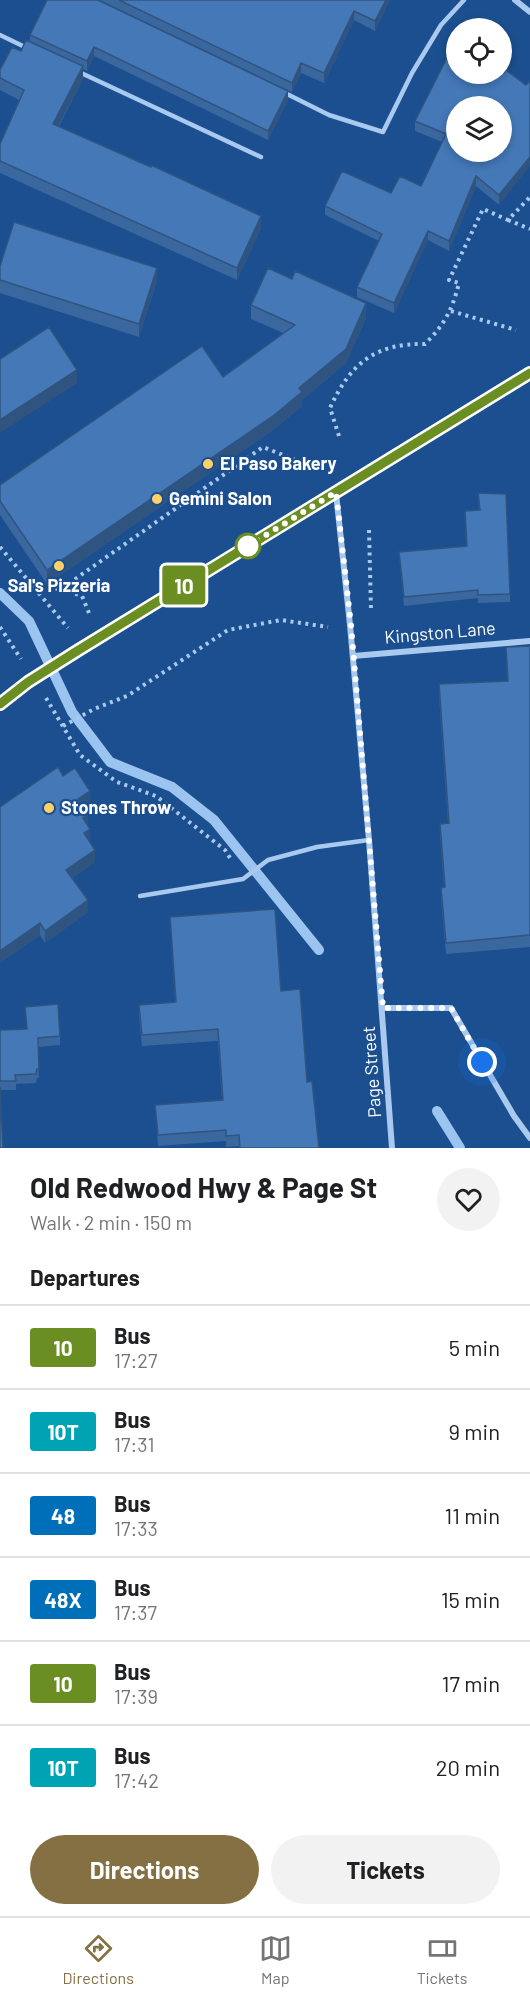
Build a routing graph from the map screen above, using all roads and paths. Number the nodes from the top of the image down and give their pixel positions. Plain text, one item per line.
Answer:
1 (464, 0) edge
2 (515, 0) edge
3 (530, 12) edge
4 (0, 35) edge
5 (33, 51) edge
6 (76, 71) edge
7 (277, 90) edge
8 (261, 157) dead end
9 (530, 197) edge
10 (508, 220) junction
11 (530, 229) edge
12 (452, 311) junction
13 (516, 330) dead end
14 (530, 373) edge
15 (339, 436) dead end
16 (315, 468) dead end
17 (336, 492) junction
18 (369, 530) dead end
19 (0, 548) edge
20 (33, 587) junction
21 (61, 589) junction
22 (371, 610) dead end
23 (89, 613) dead end
24 (328, 627) dead end
25 (68, 628) dead end
26 (530, 641) edge
27 (353, 656) junction
28 (0, 704) edge
29 (369, 840) junction
30 (243, 879) junction
31 (140, 896) dead end
32 (383, 1008) junction
33 (530, 1138) edge
34 (392, 1148) edge

1 - 7 lane
2 - 3 street
4 - 5 lane
6 - 8 lane
9 - 10 path
10 - 11 path
10 - 12 path
12 - 13 path
12 - 15 path
14 - 17 main road
16 - 21 path
17 - 27 street, Page Street
17 - 28 main road, bridge
18 - 22 path
19 - 20 path
20 - 21 path
20 - 25 path
21 - 23 path
24 - 30 path
26 - 27 street, Kingston Lane
27 - 29 street, Page Street
29 - 30 lane
29 - 32 street, Page Street
30 - 31 lane
32 - 33 street
32 - 34 street, Page Street

